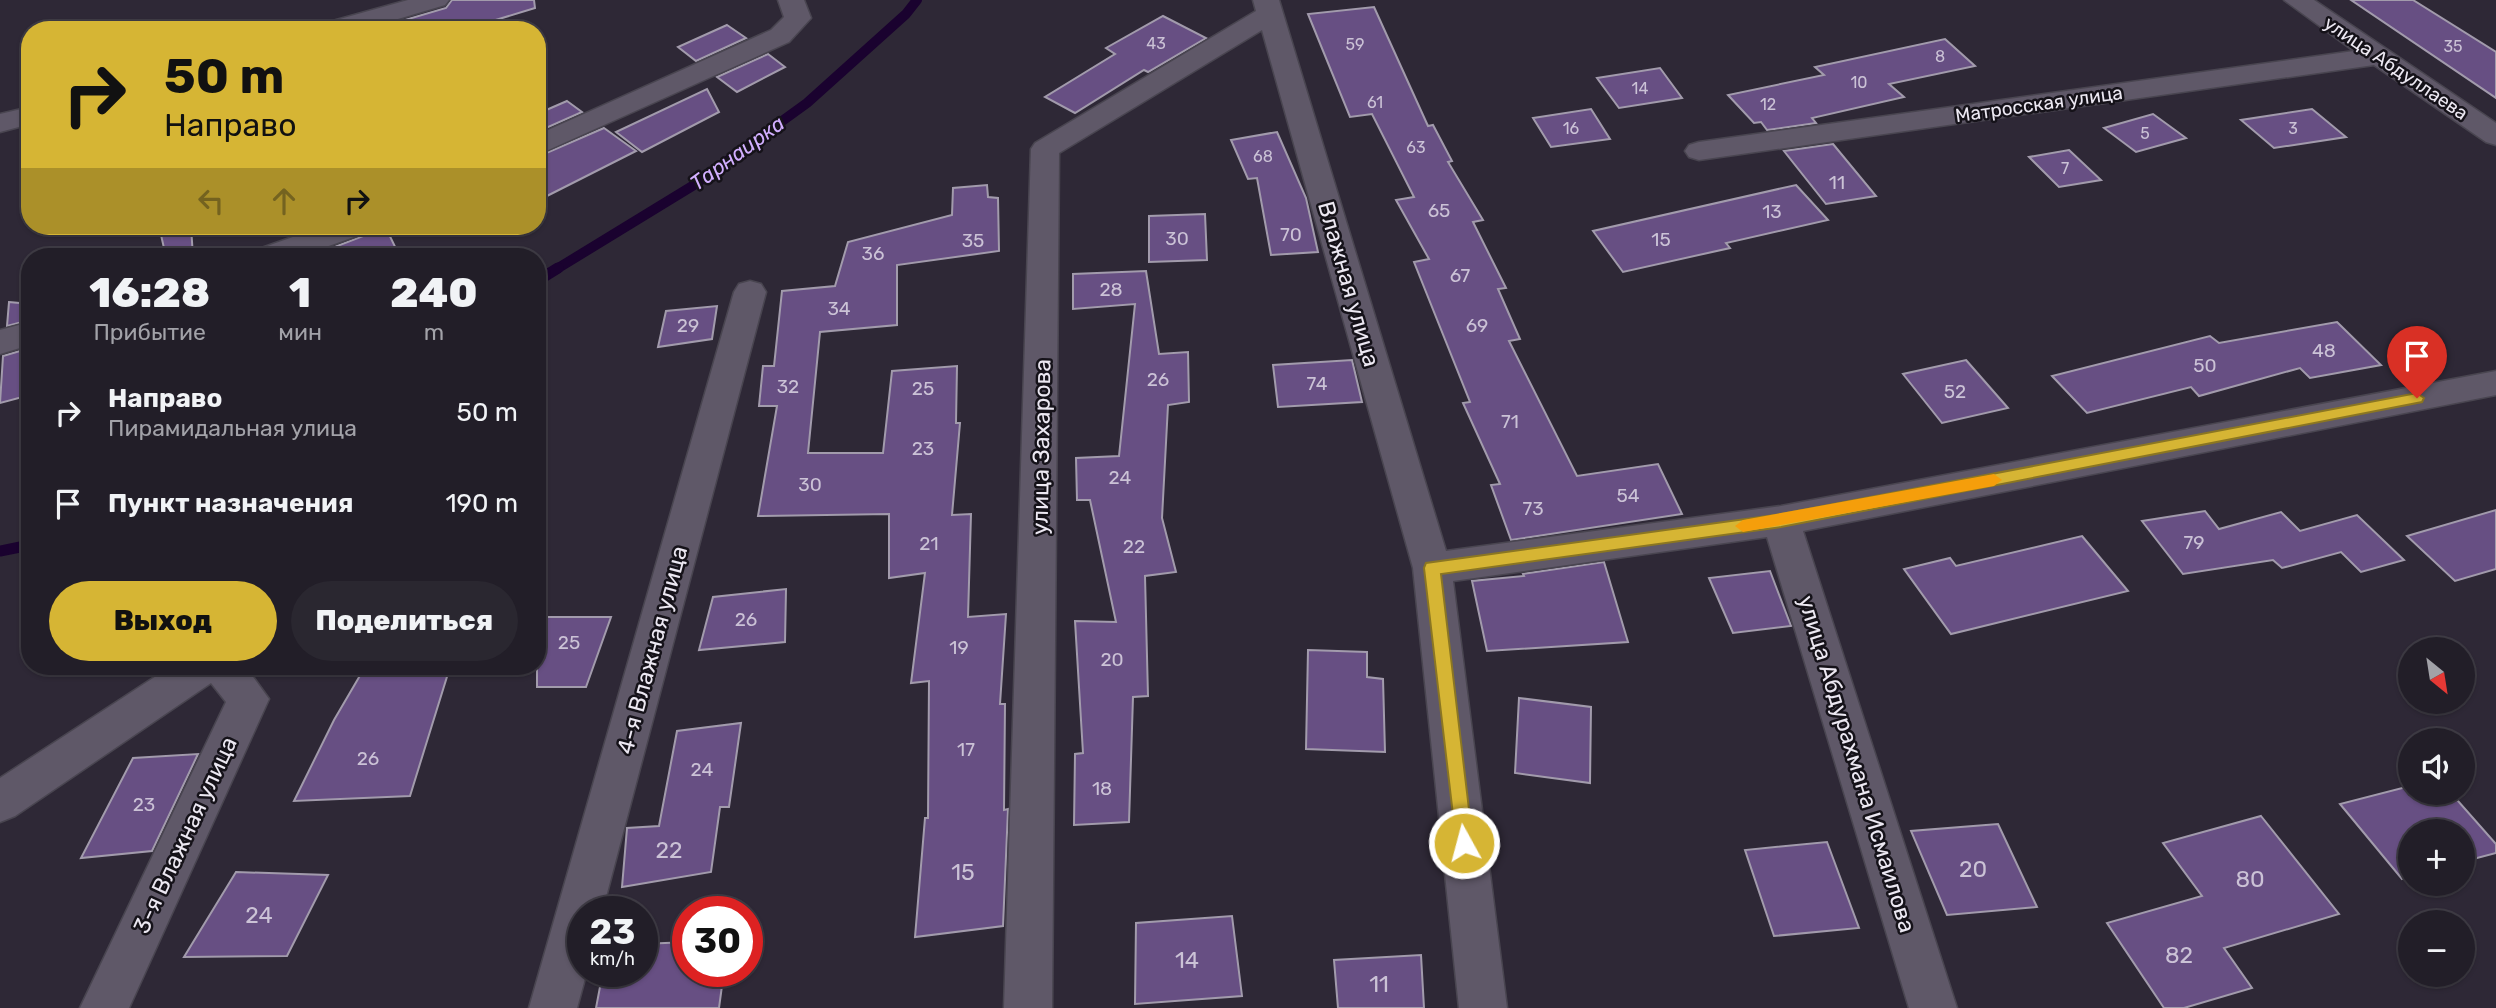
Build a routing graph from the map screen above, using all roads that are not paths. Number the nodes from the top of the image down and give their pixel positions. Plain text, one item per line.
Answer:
1 (436, 0) edge
2 (791, 0) edge
3 (2297, 0) edge
4 (1268, 7) edge
5 (362, 21) edge
6 (2379, 56) junction
7 (21, 117) edge
8 (0, 123) edge
9 (2496, 136) edge
10 (546, 142) edge
11 (1699, 151) dead end
12 (329, 235) edge
13 (292, 248) edge
14 (750, 292) dead end
15 (21, 336) edge
16 (0, 342) edge
17 (2496, 383) edge
18 (1781, 521) junction
19 (1432, 568) junction
20 (191, 675) edge
21 (228, 675) edge
22 (0, 802) edge
23 (104, 1008) edge
24 (553, 1008) edge
25 (1028, 1008) edge
26 (1483, 1008) edge
27 (1934, 1008) edge

1 - 5 street
2 - 10 street
3 - 6 street, улица Абдуллаева
4 - 19 street, Влажная улица
4 - 25 street, улица Захарова
6 - 9 street, улица Абдуллаева
6 - 11 street, Матросская улица
7 - 8 street
12 - 13 street
14 - 24 street, 4-я Влажная улица
15 - 16 street
17 - 18 street
18 - 19 street
18 - 27 street, улица Абдурахмана Исмаилова
19 - 26 street, Влажная улица
20 - 22 street
21 - 23 street, 3-я Влажная улица

